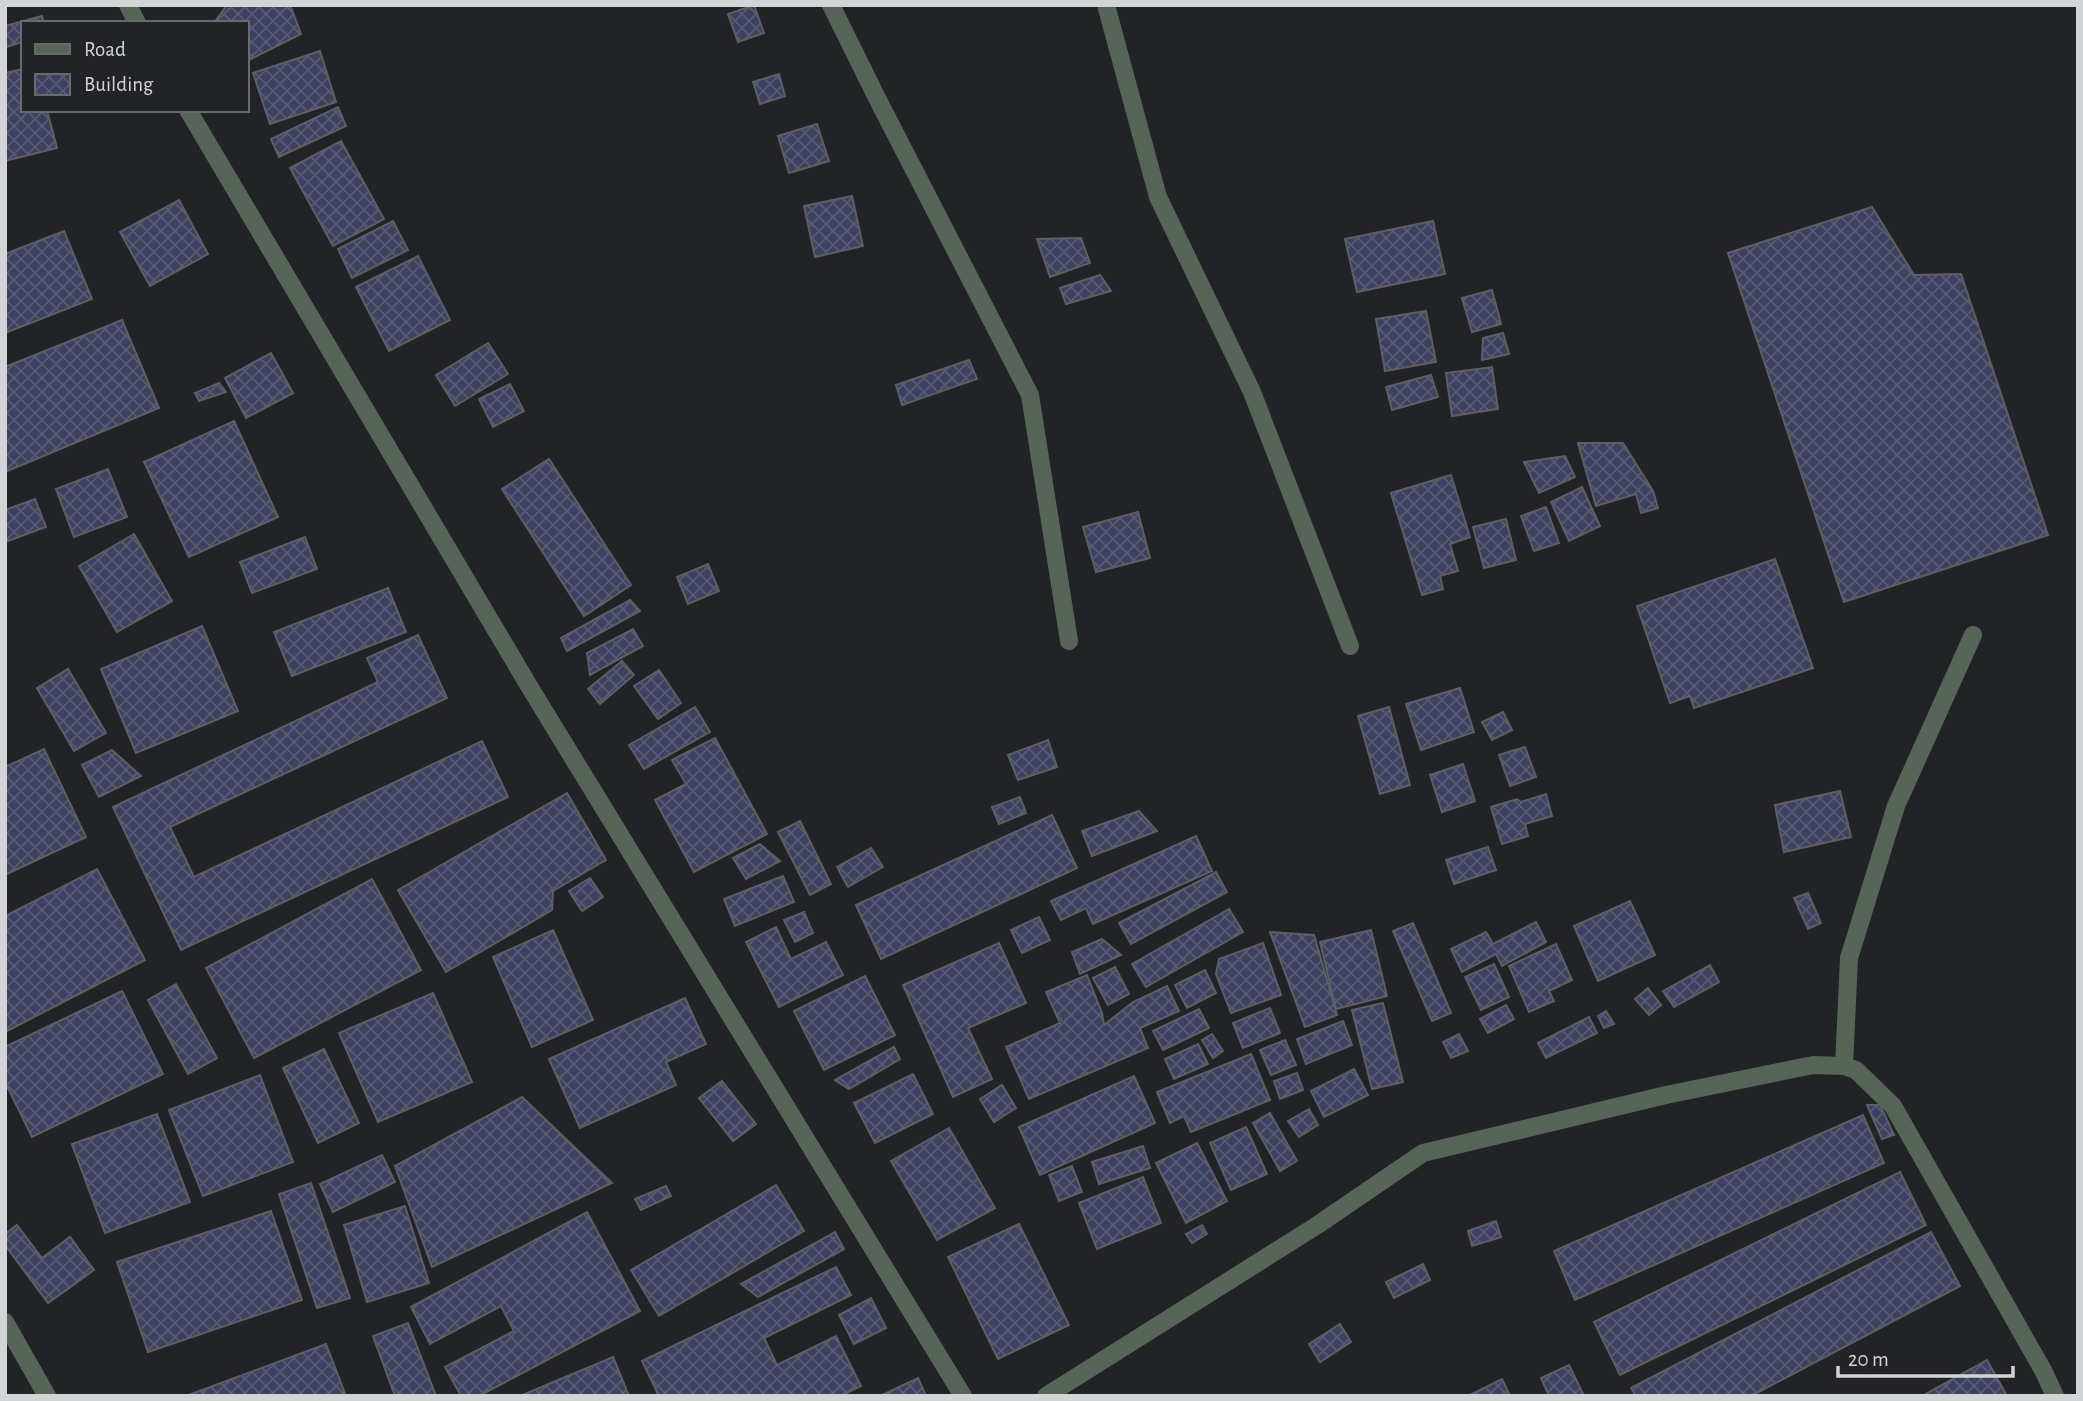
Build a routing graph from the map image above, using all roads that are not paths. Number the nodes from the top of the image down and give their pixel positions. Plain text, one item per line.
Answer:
1 (128, 5) edge
2 (831, 5) edge
3 (1106, 5) edge
4 (136, 21) edge
5 (189, 112) edge
6 (1973, 635) dead end
7 (1069, 641) dead end
8 (1350, 646) dead end
9 (1844, 1066) junction
10 (5, 1322) edge
11 (47, 1396) edge
12 (963, 1396) edge
13 (1046, 1396) edge
14 (2055, 1396) edge

1 - 4 street
2 - 7 street
3 - 8 street
5 - 12 street
6 - 9 street
9 - 13 street
9 - 14 street
10 - 11 street

